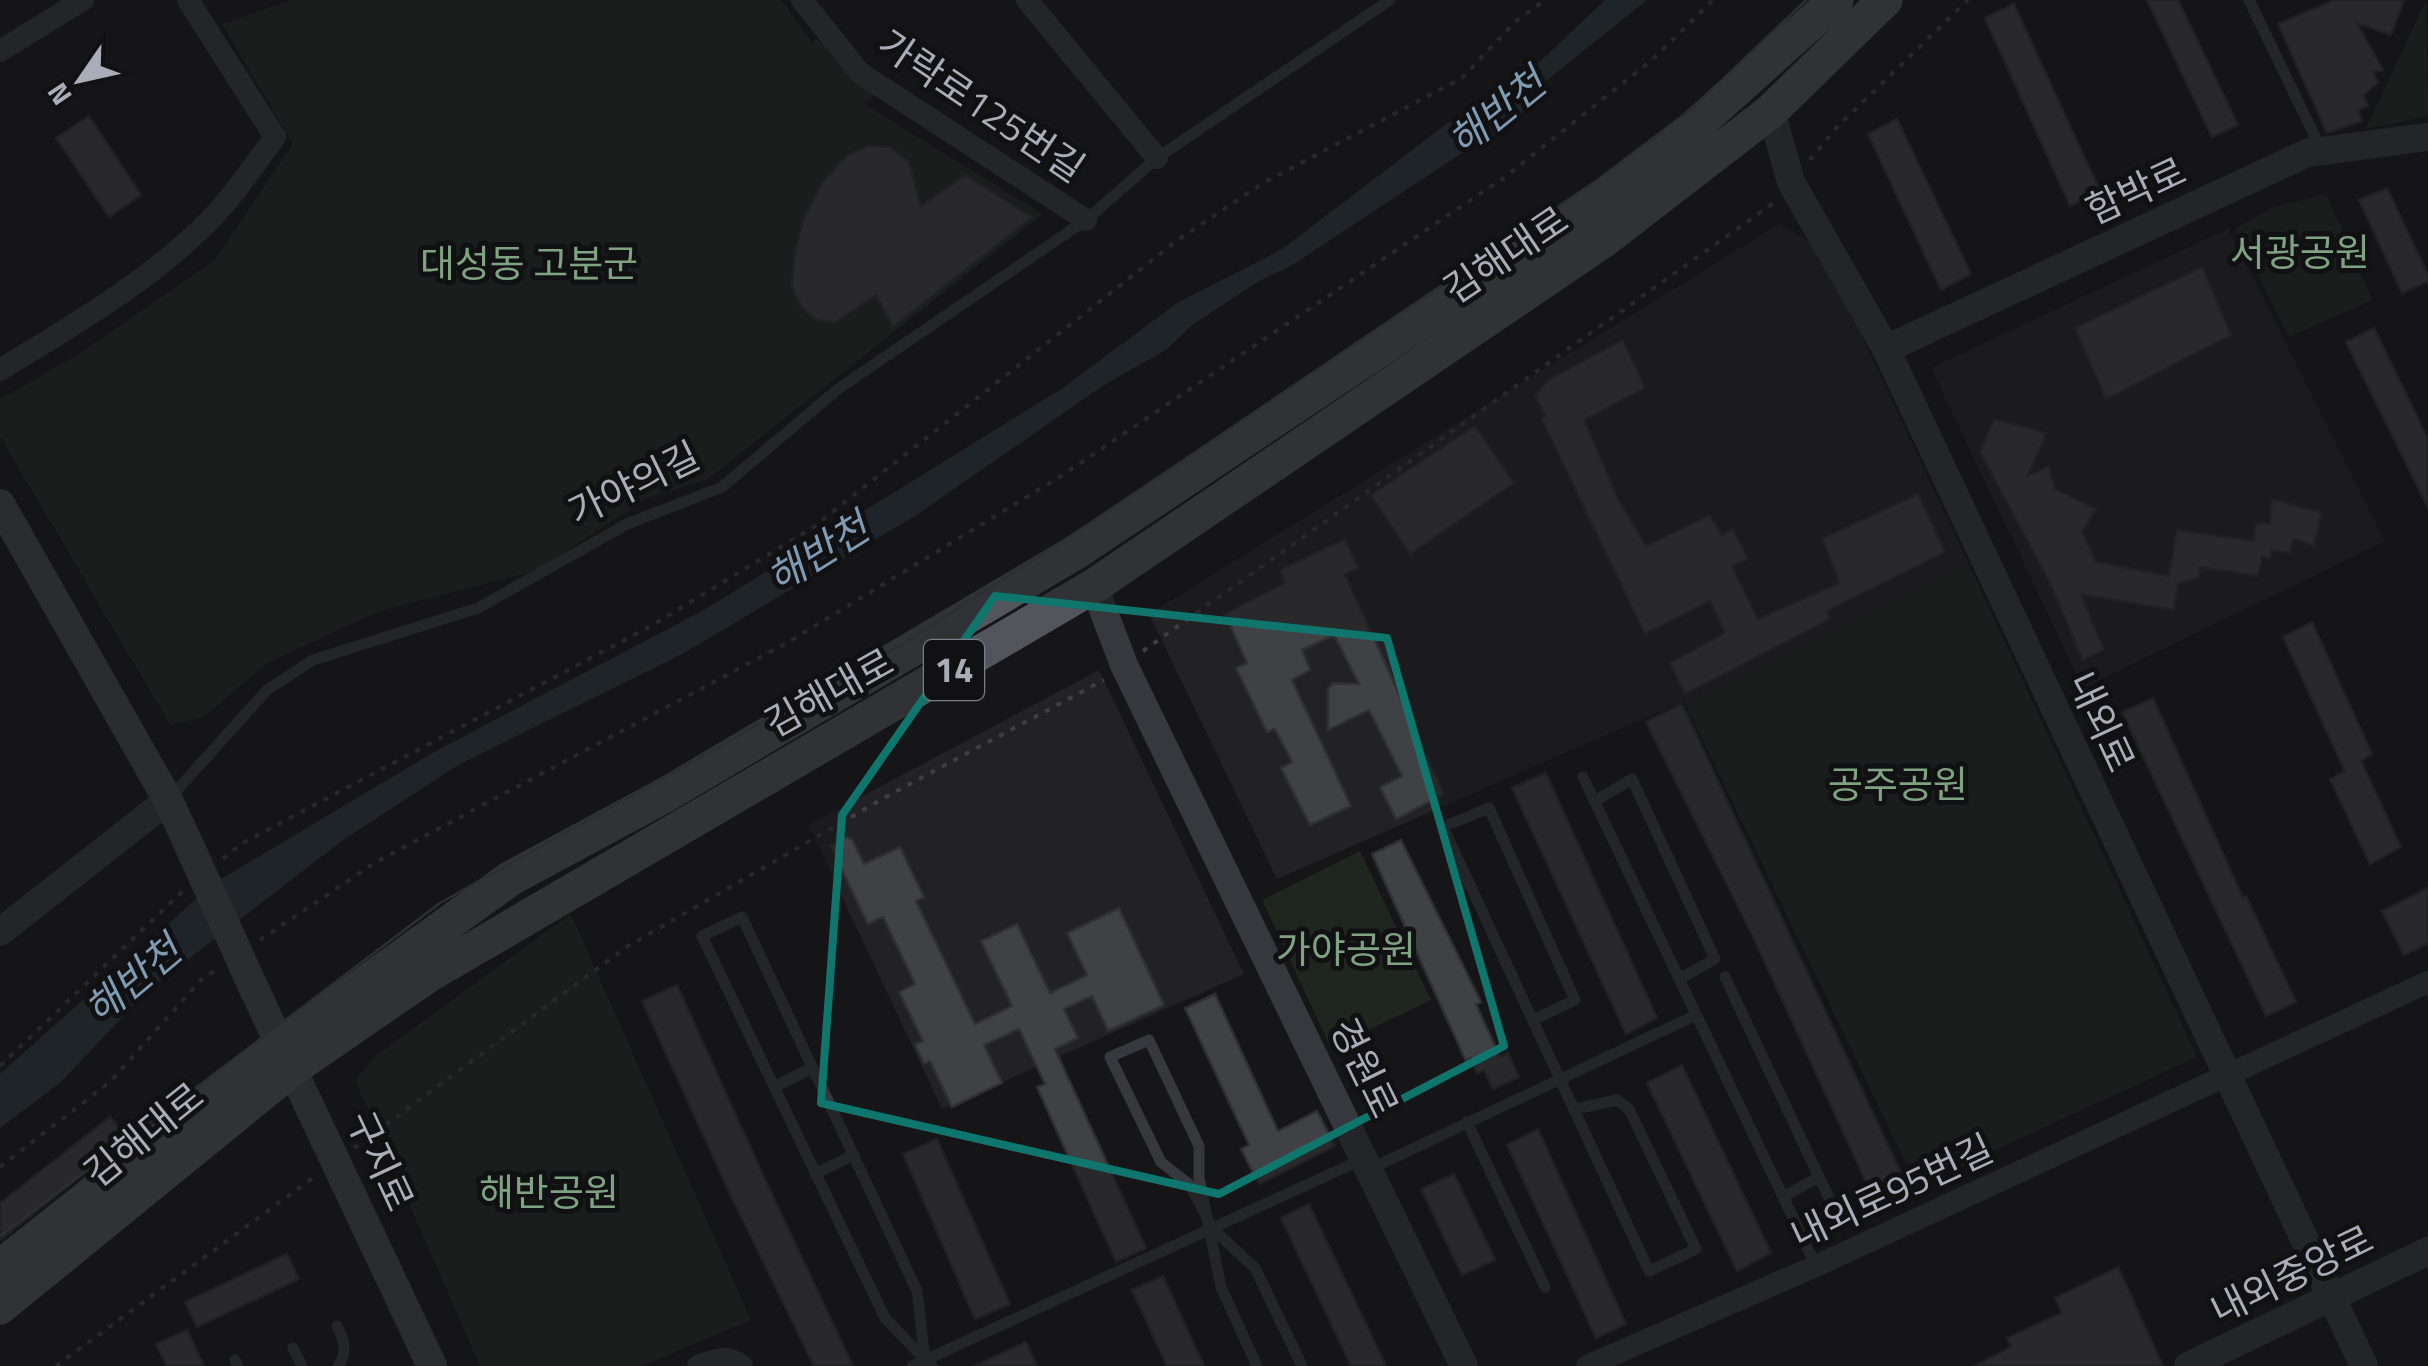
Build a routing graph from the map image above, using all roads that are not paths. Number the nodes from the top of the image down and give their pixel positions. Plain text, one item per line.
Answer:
1 (83, 0) edge
2 (188, 0) edge
3 (802, 0) edge
4 (1027, 0) edge
5 (1390, 0) edge
6 (1836, 0) edge
7 (1884, 0) edge
8 (2249, 0) edge
9 (1, 48) edge
10 (1771, 111) junction
11 (2428, 137) edge
12 (2322, 151) junction
13 (1157, 158) junction
14 (1086, 220) junction
15 (1886, 348) junction
16 (0, 370) edge
17 (0, 504) edge
18 (1094, 586) junction
19 (1583, 777) dead end
20 (168, 800) junction
21 (1594, 801) junction
22 (5, 917) edge
23 (1725, 976) dead end
24 (1679, 979) junction
25 (2428, 982) edge
26 (1696, 1015) junction
27 (1533, 1020) junction
28 (286, 1057) junction
29 (812, 1068) junction
30 (2225, 1077) junction
31 (1560, 1079) junction
32 (774, 1087) junction
33 (1575, 1110) junction
34 (1468, 1122) junction
35 (854, 1156) junction
36 (1369, 1163) junction
37 (816, 1174) junction
38 (1820, 1177) junction
39 (1828, 1196) dead end
40 (1782, 1197) junction
41 (1212, 1228) junction
42 (2428, 1251) edge
43 (1816, 1266) junction
44 (0, 1267) edge
45 (1545, 1287) dead end
46 (2332, 1297) junction
47 (0, 1307) edge
48 (337, 1326) dead end
49 (292, 1348) dead end
50 (928, 1364) edge
51 (302, 1366) edge
52 (338, 1366) edge
53 (432, 1366) edge
54 (698, 1366) edge
55 (742, 1366) edge
56 (912, 1366) edge
57 (1258, 1366) edge
58 (1302, 1366) edge
59 (1464, 1366) edge
60 (1587, 1366) edge
61 (2188, 1366) edge
62 (2364, 1366) edge

1 - 9 street
2 - 16 street
3 - 14 street, 가락로125번길
4 - 13 street
5 - 13 lane, 가야의길
6 - 28 main road, 김해대로
7 - 10 main road, 김해대로 / 14
8 - 12 lane
10 - 15 street, 내외로
10 - 18 main road, 김해대로 / 14
11 - 12 street, 함박로
12 - 15 street, 함박로
13 - 14 lane, 가야의길
14 - 20 lane, 가야의길
15 - 30 street, 내외로
17 - 20 main road
18 - 28 main road, 김해대로 / 14
18 - 36 street, 경원로
19 - 21 lane
20 - 22 street, 가야의길
20 - 28 main road, 구지로, bridge
21 - 24 lane
21 - 24 lane
23 - 38 lane
24 - 26 lane
25 - 30 street, 내외로95번길
26 - 31 lane
26 - 40 lane
27 - 27 lane
27 - 31 lane
28 - 44 main road, 김해대로
28 - 47 main road, 김해대로 / 14
28 - 53 main road, 구지로
29 - 32 lane
29 - 32 lane
29 - 35 lane
30 - 43 street, 내외로95번길
30 - 46 street, 내외로
31 - 33 lane
31 - 34 lane
32 - 37 lane
33 - 33 lane
34 - 36 lane
34 - 45 lane
35 - 37 lane
35 - 50 lane
36 - 41 lane
36 - 59 street, 경원로
37 - 50 lane
38 - 39 lane
38 - 40 lane
40 - 43 lane
41 - 41 lane
41 - 50 lane
41 - 57 lane
41 - 58 lane
42 - 46 street, 내외중앙로
43 - 60 street, 내외로95번길
46 - 61 street, 내외중앙로
46 - 62 street, 내외로
48 - 52 lane
49 - 51 lane
50 - 56 lane
54 - 55 street

